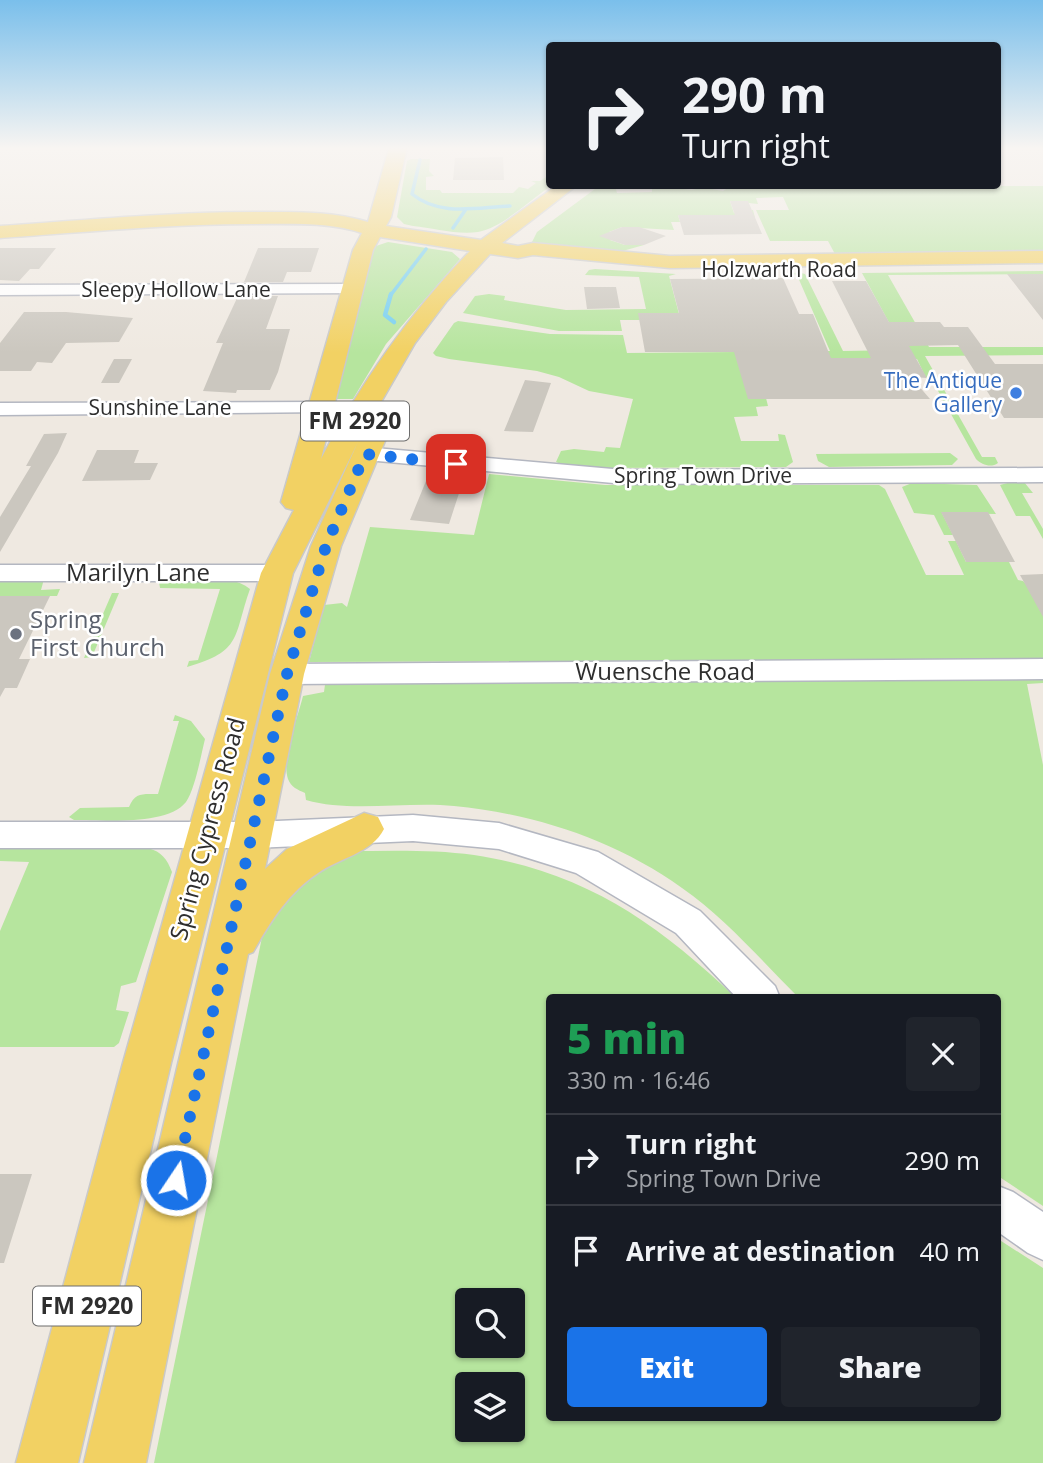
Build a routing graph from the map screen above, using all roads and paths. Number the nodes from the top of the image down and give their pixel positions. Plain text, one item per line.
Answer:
1 (348, 216) edge
2 (378, 216) edge
3 (535, 216) edge
4 (544, 216) edge
5 (325, 220) junction
6 (373, 230) junction
7 (0, 234) edge
8 (431, 239) junction
9 (506, 243) junction
10 (1043, 257) edge
11 (824, 265) junction
12 (1043, 268) edge
13 (352, 289) junction
14 (0, 290) edge
15 (375, 387) junction
16 (321, 408) junction
17 (0, 409) edge
18 (365, 454) junction
19 (1043, 475) edge
20 (281, 563) junction
21 (0, 573) edge
22 (291, 661) junction
23 (1043, 669) edge
24 (364, 829) junction
25 (0, 835) edge
26 (206, 835) junction
27 (252, 835) junction
28 (224, 963) junction
29 (758, 994) edge
30 (1001, 1210) edge
31 (1043, 1238) edge
32 (47, 1463) edge
33 (115, 1463) edge

1 - 5 main road
2 - 6 main road
3 - 9 main road, FM 2920
4 - 9 main road, FM 2920
5 - 6 main road, Holzwarth Road
5 - 7 main road, Holzwarth Road
6 - 7 main road, Holzwarth Road
6 - 8 main road, Holzwarth Road
6 - 13 main road
8 - 9 main road, Holzwarth Road
8 - 9 main road
9 - 11 main road, Holzwarth Road
9 - 15 main road, Spring Cypress Road / FM 2920
9 - 18 main road, Spring Cypress Road / FM 2920
10 - 11 main road, Holzwarth Road
11 - 12 main road, Holzwarth Road
13 - 14 street, Sleepy Hollow Lane
13 - 16 main road
15 - 18 main road
15 - 20 main road, Spring Cypress Road / FM 2920
16 - 17 street, Sunshine Lane
16 - 20 main road
18 - 19 street, Spring Town Drive
18 - 22 main road, Spring Cypress Road / FM 2920
20 - 21 street, Marilyn Lane
20 - 22 main road
20 - 26 main road, Spring Cypress Road / FM 2920
22 - 23 street, Wuensche Road
22 - 27 main road, Spring Cypress Road / FM 2920
24 - 27 street
24 - 28 main road
24 - 29 street
25 - 26 street
26 - 27 street
26 - 32 main road, Spring Cypress Road / FM 2920
27 - 28 main road, Spring Cypress Road / FM 2920
28 - 33 main road, Spring Cypress Road / FM 2920
30 - 31 street

